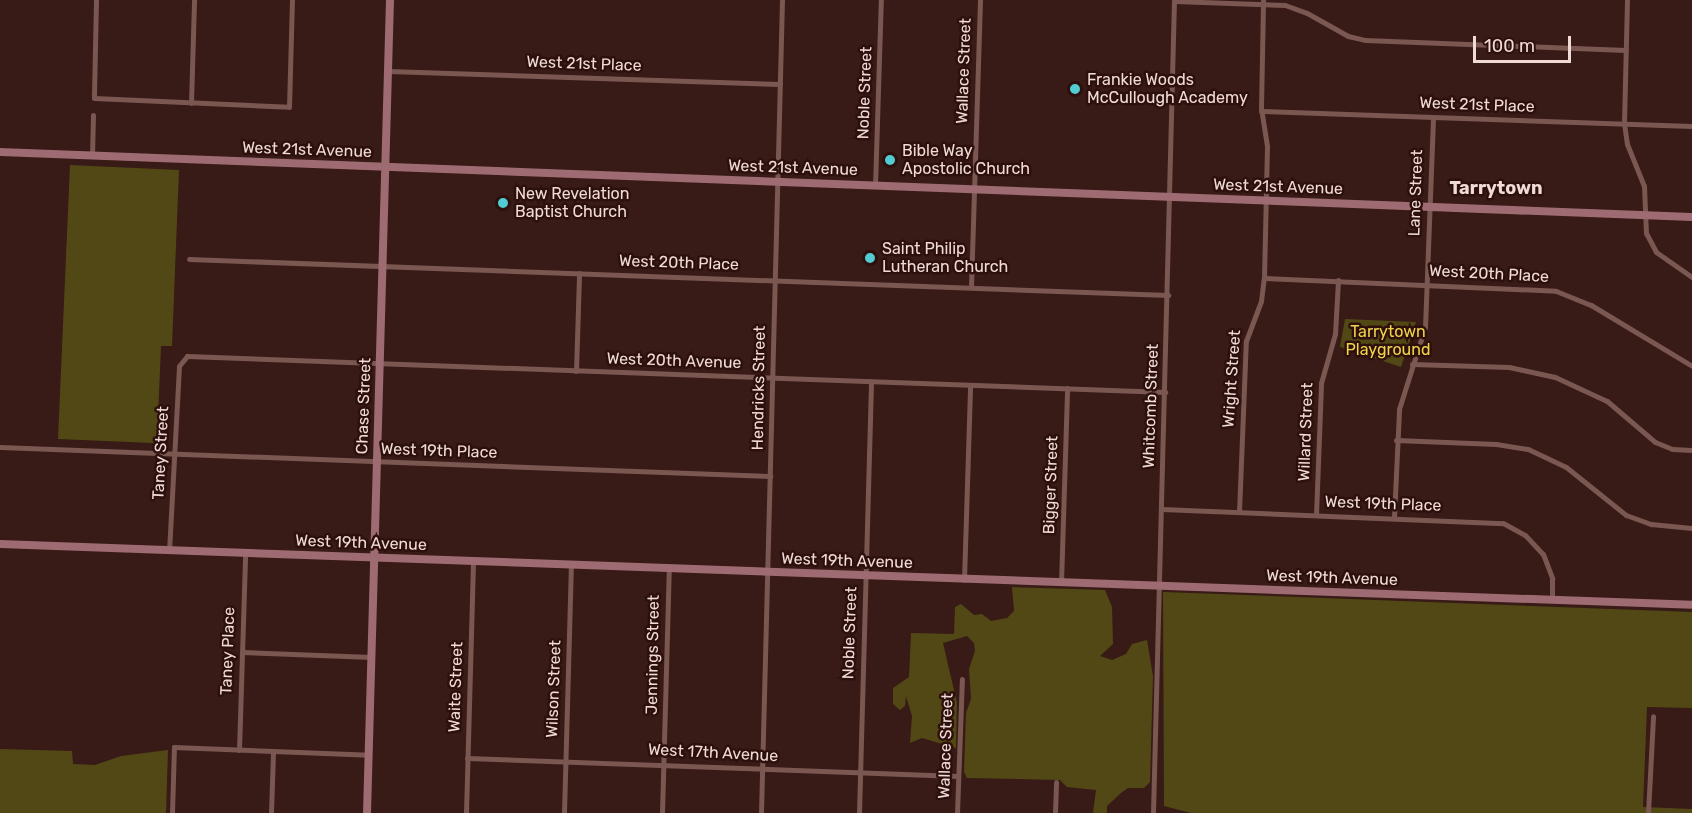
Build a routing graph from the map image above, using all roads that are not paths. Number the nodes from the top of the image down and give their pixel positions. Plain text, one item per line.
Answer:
1 (96, 0) edge
2 (194, 0) edge
3 (292, 0) edge
4 (390, 0) edge
5 (782, 0) edge
6 (881, 0) edge
7 (980, 0) edge
8 (1174, 0) edge
9 (1628, 0) edge
10 (1263, 2) edge
11 (1626, 50) junction
12 (388, 70) junction
13 (780, 84) junction
14 (191, 103) junction
15 (1261, 111) junction
16 (93, 115) dead end
17 (1432, 117) junction
18 (1624, 123) junction
19 (1692, 126) edge
20 (0, 152) edge
21 (92, 156) junction
22 (386, 168) junction
23 (778, 183) junction
24 (875, 186) junction
25 (974, 190) junction
26 (1170, 198) junction
27 (1266, 202) junction
28 (1430, 207) junction
29 (1646, 215) junction
30 (1692, 217) edge
31 (189, 259) dead end
32 (383, 267) junction
33 (579, 273) junction
34 (1264, 278) junction
35 (1692, 278) edge
36 (775, 280) junction
37 (1338, 280) junction
38 (1427, 284) junction
39 (971, 287) junction
40 (1168, 295) junction
41 (182, 358) joint
42 (380, 364) junction
43 (1412, 364) junction
44 (1692, 366) edge
45 (576, 371) junction
46 (773, 378) junction
47 (870, 381) junction
48 (970, 385) junction
49 (1067, 388) junction
50 (1165, 392) junction
51 (1396, 440) junction
52 (0, 447) edge
53 (1692, 450) edge
54 (175, 453) junction
55 (377, 462) junction
56 (770, 476) junction
57 (1162, 509) junction
58 (1239, 512) junction
59 (1316, 515) junction
60 (1394, 517) junction
61 (1692, 528) edge
62 (0, 544) edge
63 (169, 551) junction
64 (245, 554) junction
65 (375, 559) junction
66 (473, 562) junction
67 (571, 566) junction
68 (669, 569) junction
69 (767, 573) junction
70 (865, 576) junction
71 (964, 580) junction
72 (1061, 583) junction
73 (1159, 586) junction
74 (1552, 600) junction
75 (1692, 605) edge
76 (242, 652) junction
77 (372, 657) junction
78 (962, 679) dead end
79 (1653, 716) dead end
80 (239, 750) junction
81 (273, 752) junction
82 (369, 755) junction
83 (467, 758) junction
84 (565, 762) junction
85 (664, 764) junction
86 (762, 770) junction
87 (860, 773) junction
88 (958, 776) junction
89 (1056, 783) dead end
90 (172, 813) edge
91 (271, 813) edge
92 (367, 813) edge
93 (466, 813) edge
94 (564, 813) edge
95 (662, 813) edge
96 (761, 813) edge
97 (859, 813) edge
98 (957, 813) edge
99 (1055, 813) edge
100 (1153, 813) edge
101 (1647, 813) edge

1 - 14 street
2 - 14 street
3 - 14 street
4 - 12 street, Chase Street
5 - 13 street, Hendricks Street
6 - 24 street, Noble Street
7 - 25 street, Wallace Street
8 - 10 street
8 - 26 street, Whitcomb Street
9 - 11 street
10 - 11 street
10 - 15 street, Wright Street
11 - 18 street
12 - 13 street, West 21st Place
12 - 22 street, Chase Street
13 - 23 street, Hendricks Street
15 - 17 street, West 21st Place
15 - 27 street, Wright Street
16 - 21 street
17 - 18 street, West 21st Place
17 - 28 street, Lane Street
18 - 19 street, West 21st Place
18 - 29 street
20 - 21 street, West 21st Avenue
21 - 22 street, West 21st Avenue
22 - 23 street, West 21st Avenue
22 - 32 street, Chase Street
23 - 24 street, West 21st Avenue
23 - 36 street, Hendricks Street
24 - 25 street, West 21st Avenue
25 - 26 street, West 21st Avenue
25 - 39 street, Wallace Street
26 - 27 street, West 21st Avenue
26 - 40 street, Whitcomb Street
27 - 28 street, West 21st Avenue
27 - 34 street, Wright Street
28 - 29 street, West 21st Avenue
28 - 38 street, Lane Street
29 - 30 street, West 21st Avenue
29 - 35 street
31 - 32 street, West 20th Place
32 - 33 street, West 20th Place
32 - 42 street, Chase Street
33 - 36 street, West 20th Place
33 - 45 street
34 - 37 street, West 20th Place
34 - 58 street, Wright Street
36 - 39 street, West 20th Place
36 - 46 street, Hendricks Street
37 - 38 street, West 20th Place
37 - 59 street, Willard Street
38 - 43 street, Lane Street
38 - 44 street, West 20th Place
39 - 40 street, West 20th Place
40 - 50 street, Whitcomb Street
41 - 42 street, West 20th Avenue
41 - 54 street, Taney Street
42 - 45 street, West 20th Avenue
42 - 55 street, Chase Street
43 - 51 street, Lane Street
43 - 53 street
45 - 46 street, West 20th Avenue
46 - 47 street, West 20th Avenue
46 - 56 street, Hendricks Street
47 - 48 street, West 20th Avenue
47 - 70 street, Noble Street
48 - 49 street, West 20th Avenue
48 - 71 street
49 - 50 street, West 20th Avenue
49 - 72 street, Bigger Street
50 - 57 street, Whitcomb Street
51 - 60 street, Lane Street
51 - 61 street
52 - 54 street, West 19th Place
54 - 55 street, West 19th Place
54 - 63 street, Taney Street
55 - 56 street, West 19th Place
55 - 65 street, Chase Street
56 - 69 street, Hendricks Street
57 - 58 street, West 19th Place
57 - 73 street, Whitcomb Street
58 - 59 street, West 19th Place
59 - 60 street, West 19th Place
60 - 74 street, West 19th Place
62 - 63 street, West 19th Avenue
63 - 64 street, West 19th Avenue
64 - 65 street, West 19th Avenue
64 - 76 street, Taney Place
65 - 66 street, West 19th Avenue
65 - 77 street, Chase Street
66 - 67 street, West 19th Avenue
66 - 83 street, Waite Street
67 - 68 street, West 19th Avenue
67 - 84 street, Wilson Street
68 - 69 street, West 19th Avenue
68 - 85 street, Jennings Street
69 - 70 street, West 19th Avenue
69 - 86 street, Hendricks Street
70 - 71 street, West 19th Avenue
70 - 87 street, Noble Street
71 - 72 street, West 19th Avenue
72 - 73 street, West 19th Avenue
73 - 74 street, West 19th Avenue
73 - 100 street, Whitcomb Street
74 - 75 street, West 19th Avenue
76 - 77 street
76 - 80 street, Taney Place
77 - 82 street, Chase Street
78 - 88 street, Wallace Street
79 - 101 street
80 - 81 street
80 - 90 street
81 - 82 street
81 - 91 street
82 - 92 street, Chase Street
83 - 84 street, West 17th Avenue
83 - 93 street, Waite Street
84 - 85 street, West 17th Avenue
84 - 94 street, Wilson Street
85 - 86 street, West 17th Avenue
85 - 95 street, Jennings Street
86 - 87 street, West 17th Avenue
86 - 96 street, Hendricks Street
87 - 88 street, West 17th Avenue
87 - 97 street, Noble Street
88 - 98 street, Wallace Street
89 - 99 street

